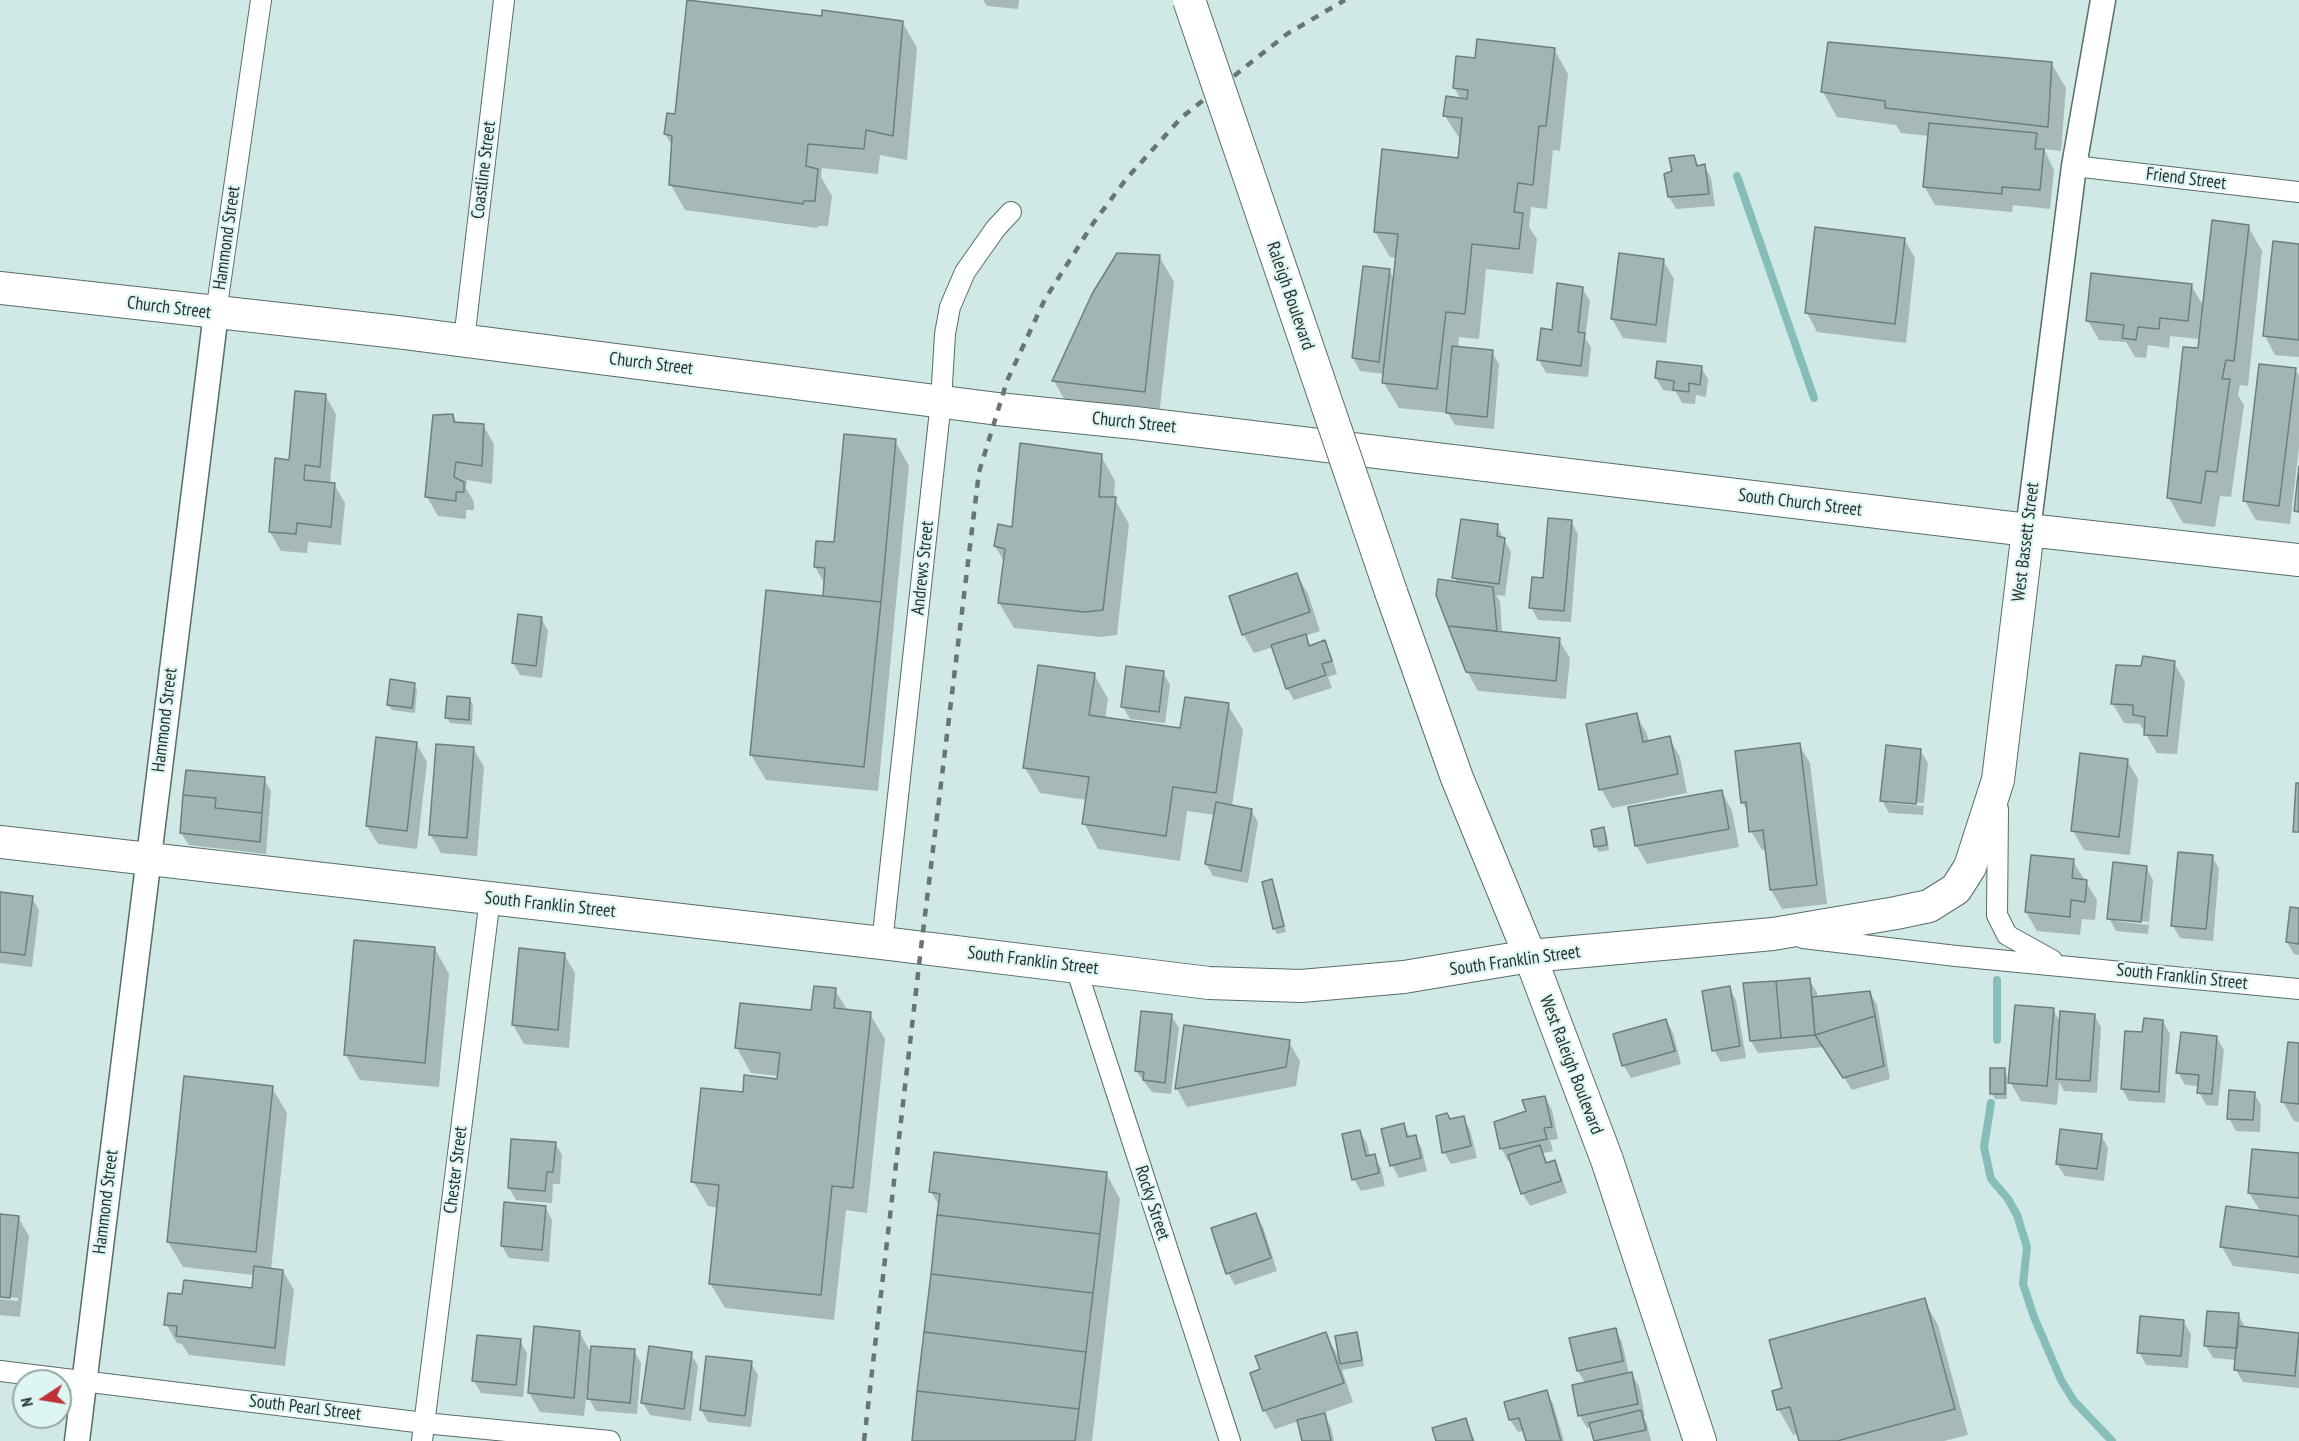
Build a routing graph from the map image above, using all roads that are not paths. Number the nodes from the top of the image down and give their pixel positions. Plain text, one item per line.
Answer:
1 (261, 0) edge
2 (504, 0) edge
3 (1189, 0) edge
4 (2103, 0) edge
5 (2074, 166) junction
6 (2299, 192) edge
7 (1011, 212) dead end
8 (0, 288) edge
9 (216, 313) junction
10 (464, 340) junction
11 (941, 401) junction
12 (1302, 443) joint
13 (2028, 530) junction
14 (2299, 560) edge
15 (1391, 592) joint
16 (1998, 780) junction
17 (0, 842) edge
18 (148, 860) junction
19 (490, 898) junction
20 (1773, 934) junction
21 (882, 943) junction
22 (1530, 956) junction
23 (1075, 965) junction
24 (2066, 966) junction
25 (2299, 989) edge
26 (0, 1371) edge
27 (84, 1381) junction
28 (423, 1432) edge
29 (77, 1441) edge
30 (610, 1441) edge
31 (1230, 1441) edge
32 (1700, 1441) edge

1 - 9 street, Hammond Street
2 - 10 street, Coastline Street
3 - 15 main road, Raleigh Boulevard, bridge
4 - 5 street, West Bassett Street
5 - 6 street, Friend Street
5 - 13 street, West Bassett Street
7 - 11 street, Andrews Street
8 - 9 main road, Church Street
9 - 10 main road, Church Street
9 - 18 street, Hammond Street
10 - 11 main road, Church Street
11 - 12 main road, Church Street
11 - 21 street, Andrews Street
12 - 13 main road, South Church Street
13 - 14 main road, South Church Street
13 - 16 main road, West Bassett Street
15 - 22 main road, West Raleigh Boulevard
16 - 20 main road, West Bassett Street
16 - 24 street, South Franklin Street
17 - 18 main road, South Franklin Street
18 - 19 main road, South Franklin Street
18 - 27 street, Hammond Street
19 - 21 main road, South Franklin Street
19 - 28 street, Chester Street
20 - 22 main road, South Franklin Street
20 - 24 street, South Franklin Street
21 - 23 main road, South Franklin Street
22 - 23 main road, South Franklin Street
22 - 32 main road, West Raleigh Boulevard
23 - 31 street, Rocky Street
24 - 25 street, South Franklin Street
26 - 27 street, South Pearl Street
27 - 28 street, South Pearl Street
27 - 29 street, Hammond Street
28 - 30 street, South Pearl Street

